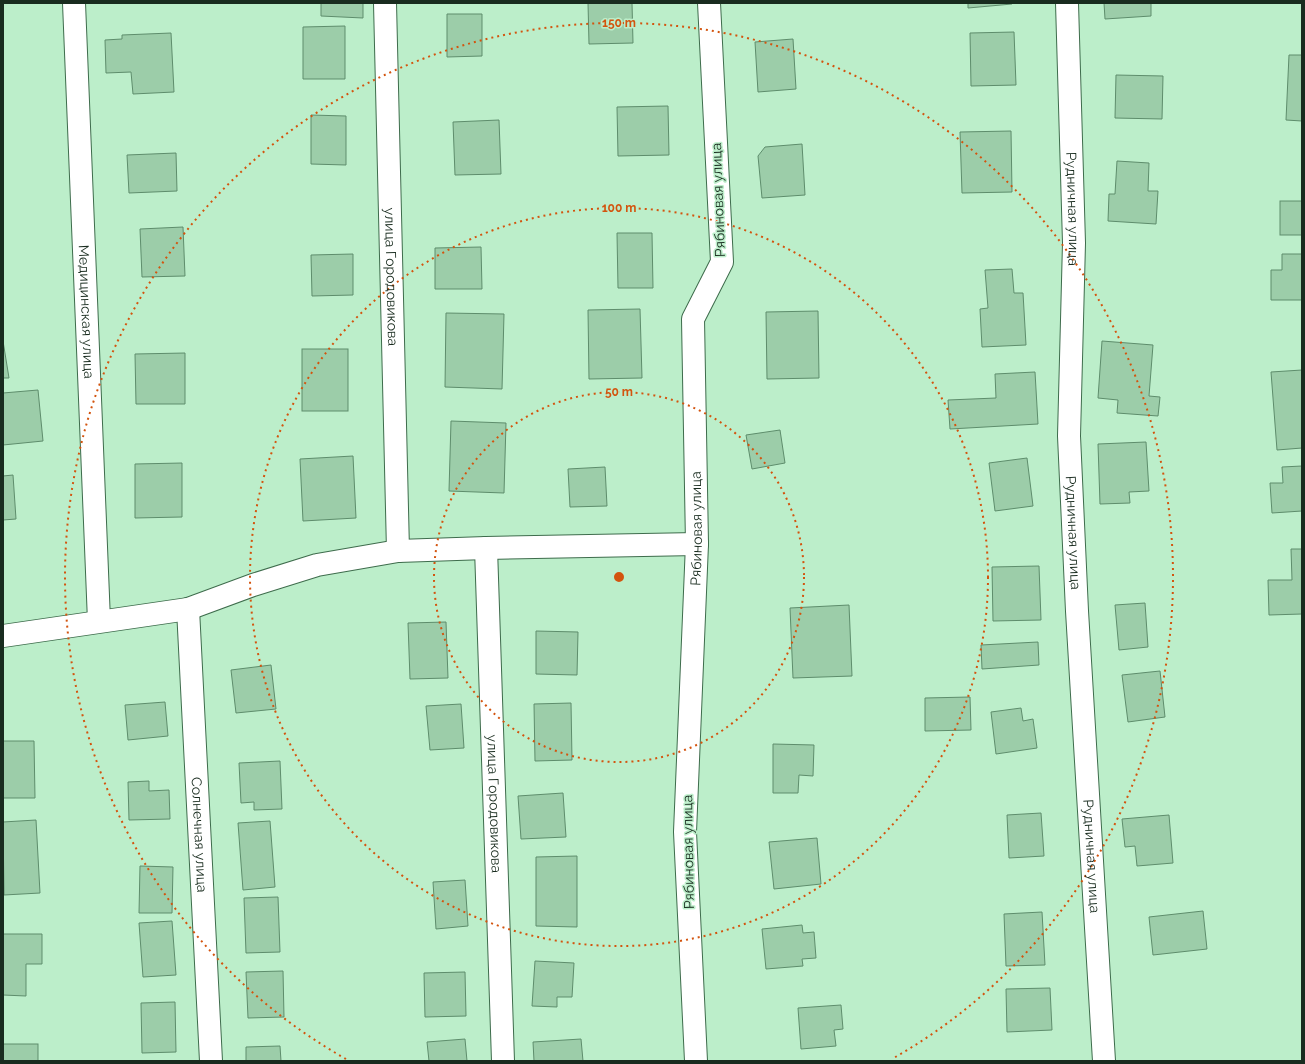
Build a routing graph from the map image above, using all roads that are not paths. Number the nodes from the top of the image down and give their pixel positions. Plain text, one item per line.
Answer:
1 (74, 3) edge
2 (385, 3) edge
3 (709, 3) edge
4 (1067, 3) edge
5 (697, 544) junction
6 (486, 548) junction
7 (398, 551) junction
8 (188, 609) junction
9 (99, 621) junction
10 (3, 636) edge
11 (211, 1061) edge
12 (503, 1061) edge
13 (696, 1061) edge
14 (1104, 1061) edge

1 - 9 street, Медицинская улица
2 - 7 street, улица Городовикова
3 - 5 street, Рябиновая улица
4 - 14 street, Рудничная улица
5 - 6 street
5 - 13 street, Рябиновая улица
6 - 7 street
6 - 12 street, улица Городовикова
7 - 8 street
8 - 9 street
8 - 11 street, Солнечная улица
9 - 10 street

